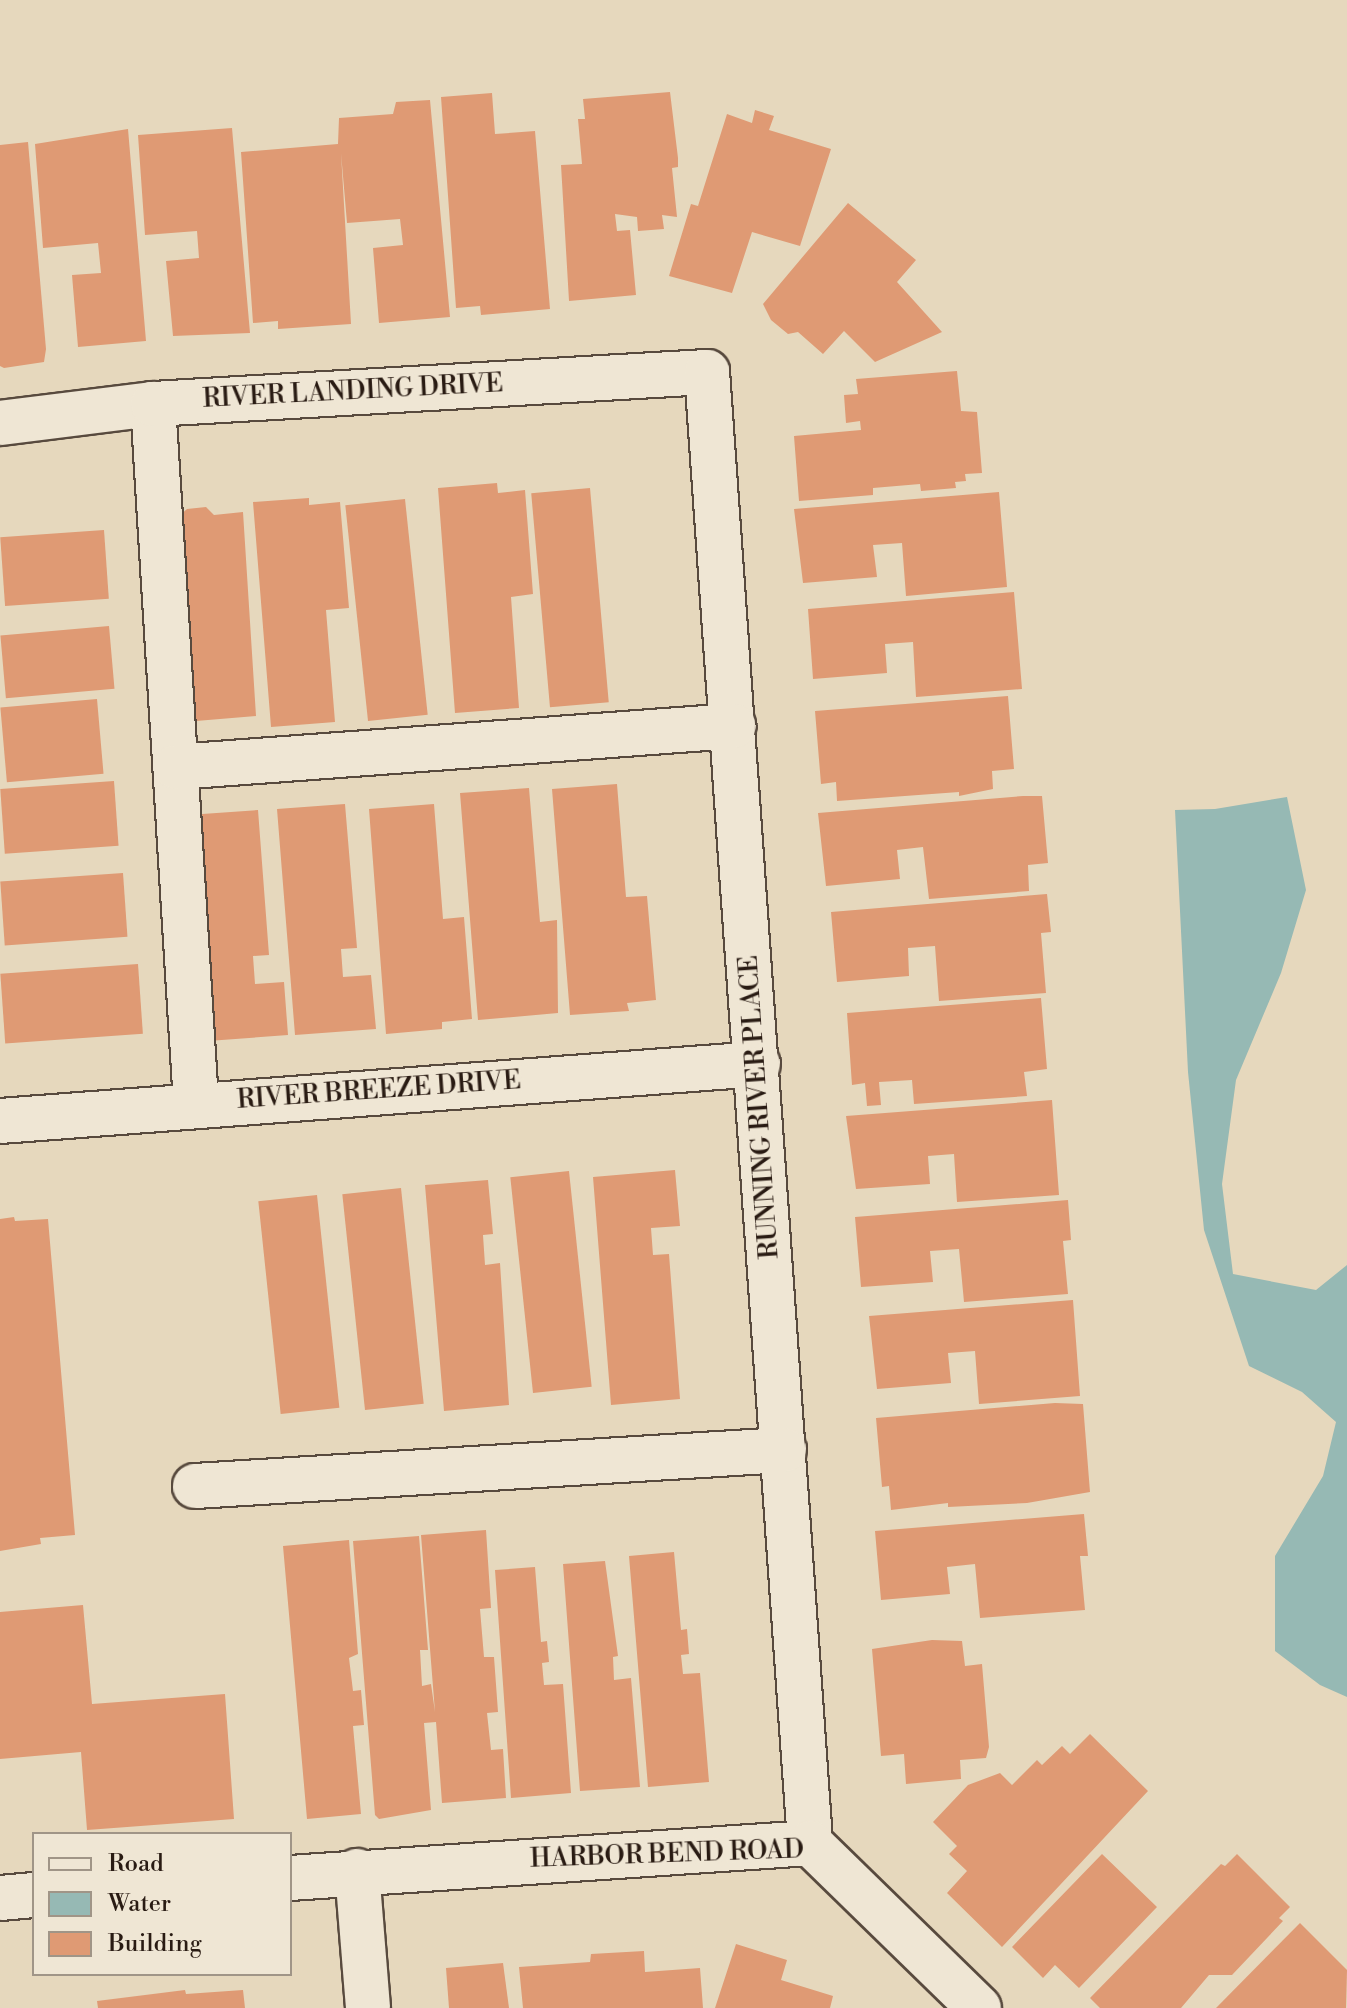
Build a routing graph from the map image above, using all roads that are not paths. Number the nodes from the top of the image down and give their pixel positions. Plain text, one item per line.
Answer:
1 (707, 372) joint
2 (153, 404) junction
3 (0, 423) edge
4 (733, 726) junction
5 (176, 767) junction
6 (758, 1064) junction
7 (196, 1103) junction
8 (0, 1121) edge
9 (784, 1450) junction
10 (195, 1486) dead end
11 (810, 1843) junction
12 (357, 1871) junction
13 (292, 1878) edge
14 (32, 1895) edge
15 (0, 1898) edge
16 (368, 2008) edge
17 (979, 2008) edge

1 - 2 street, RIVER LANDING DRIVE
1 - 4 street, RUNNING RIVER PLACE
2 - 3 street, RIVER LANDING DRIVE
2 - 5 street
4 - 5 street
4 - 6 street, RUNNING RIVER PLACE
5 - 7 street
6 - 7 street, RIVER BREEZE DRIVE
6 - 9 street, RUNNING RIVER PLACE
7 - 8 street, RIVER BREEZE DRIVE
9 - 10 street
9 - 11 street, RUNNING RIVER PLACE
11 - 12 street, HARBOR BEND ROAD
11 - 17 street, HARBOR BEND ROAD
12 - 13 street, HARBOR BEND ROAD
12 - 16 street
14 - 15 street

